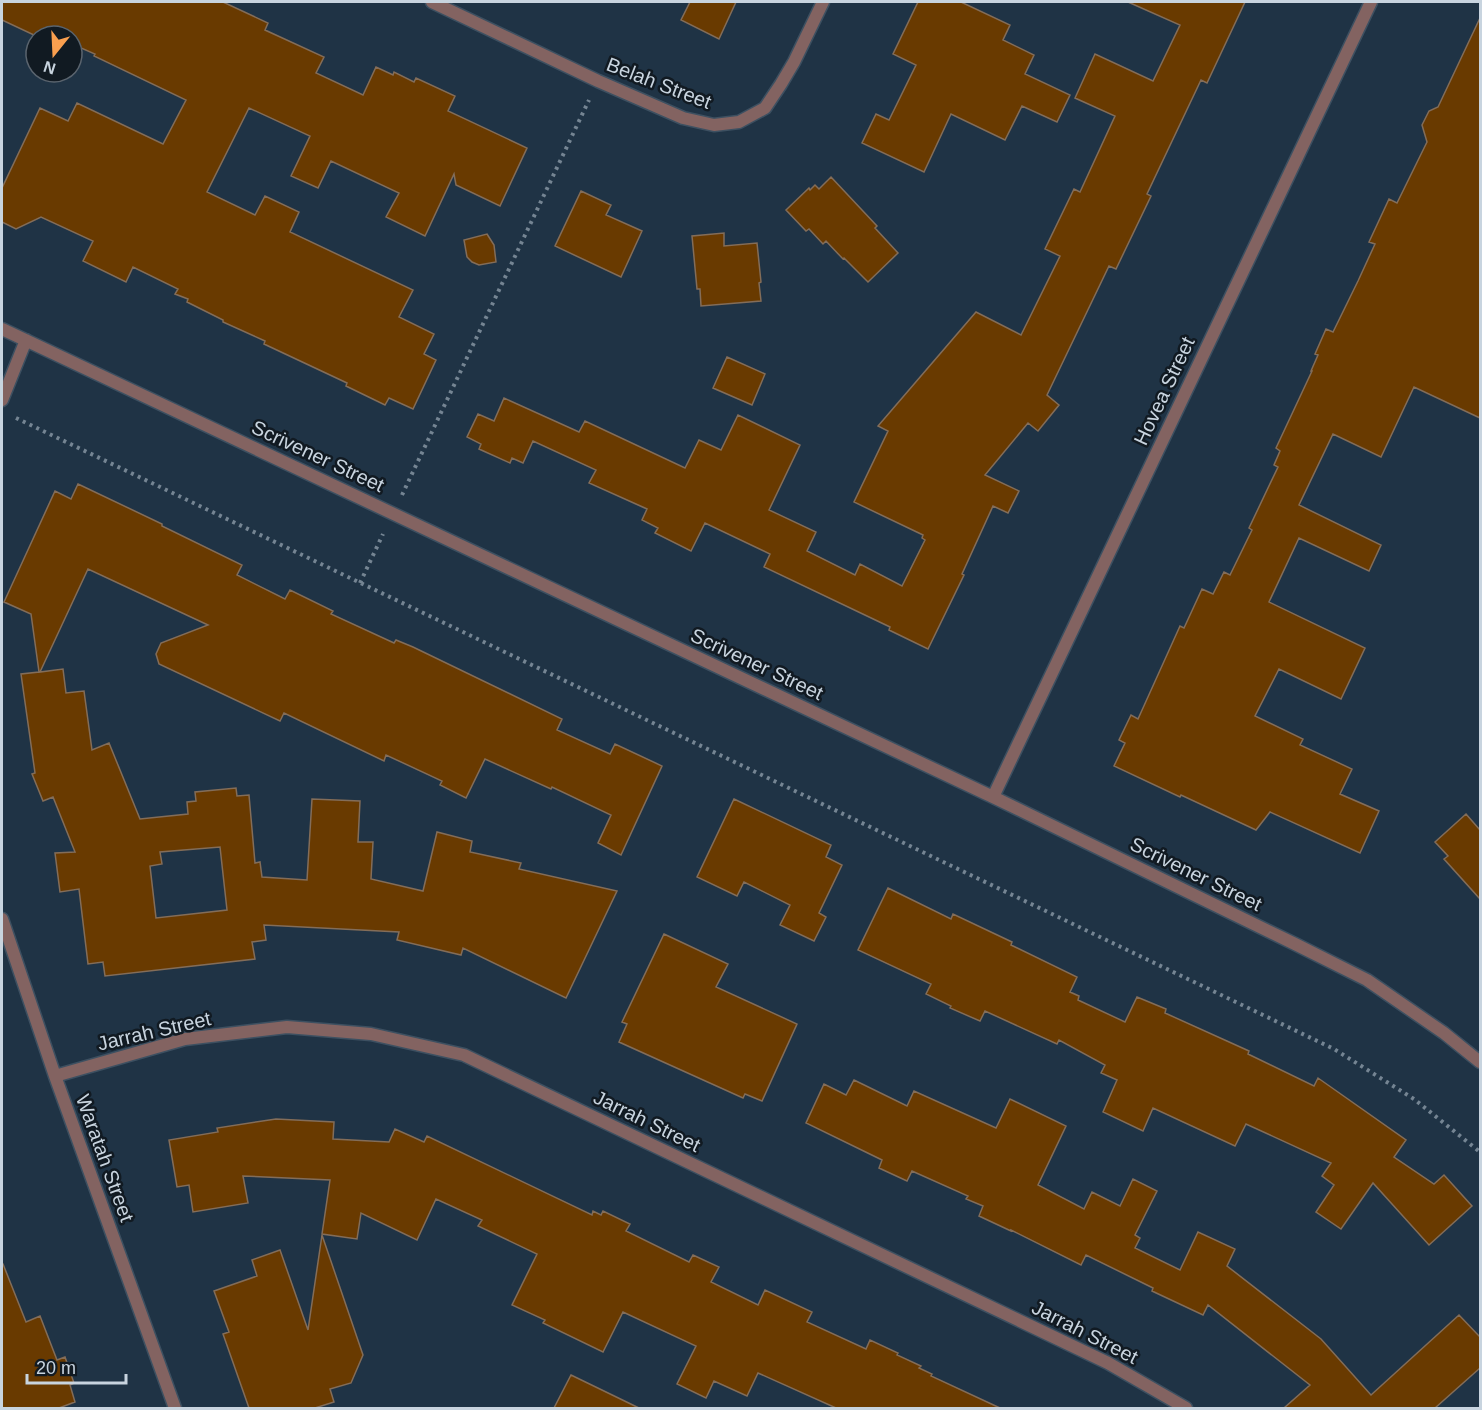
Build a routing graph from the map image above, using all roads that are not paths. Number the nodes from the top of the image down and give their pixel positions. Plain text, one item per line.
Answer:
1 (432, 2) edge
2 (823, 2) edge
3 (1371, 2) edge
4 (2, 329) edge
5 (26, 340) junction
6 (2, 400) edge
7 (993, 797) junction
8 (2, 919) edge
9 (1480, 1062) edge
10 (55, 1076) junction
11 (175, 1408) edge
12 (1186, 1408) edge

1 - 2 street, Belah Street
3 - 7 street, Hovea Street
4 - 5 street, Scrivener Street
5 - 6 street
5 - 7 street, Scrivener Street
7 - 9 street, Scrivener Street
8 - 10 street, Waratah Street
10 - 11 street, Waratah Street
10 - 12 street, Jarrah Street

